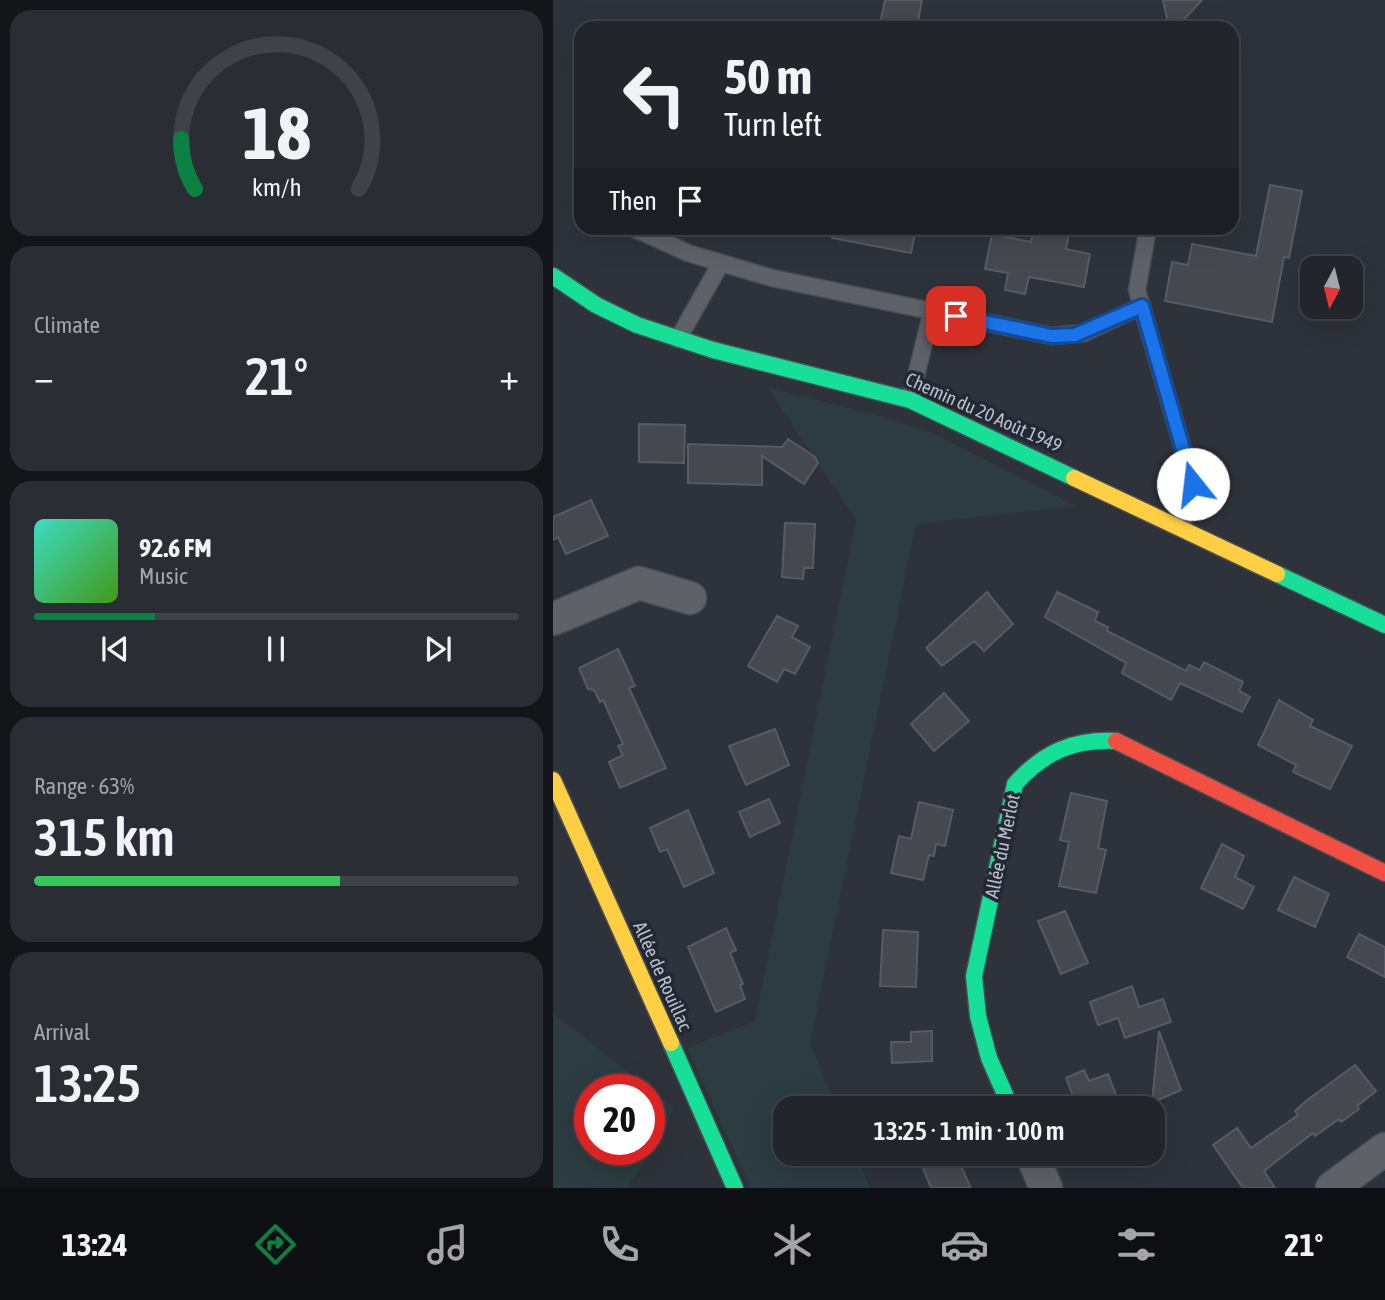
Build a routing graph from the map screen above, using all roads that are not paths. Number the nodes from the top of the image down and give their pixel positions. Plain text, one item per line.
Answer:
1 (648, 235) edge
2 (1147, 235) edge
3 (722, 263) junction
4 (553, 276) edge
5 (1142, 306) junction
6 (932, 312) junction
7 (678, 339) junction
8 (910, 400) junction
9 (1182, 527) junction
10 (690, 598) dead end
11 (553, 620) edge
12 (1385, 625) edge
13 (553, 780) edge
14 (1385, 873) edge
15 (1006, 1096) edge
16 (1385, 1149) edge
17 (1037, 1166) edge
18 (735, 1188) edge
19 (1046, 1188) edge
20 (1332, 1188) edge

1 - 3 lane
2 - 5 lane
3 - 6 lane
3 - 7 lane
4 - 7 street, Chemin du 20 Août 1949
5 - 6 lane
5 - 9 lane
6 - 8 lane
7 - 8 street, Chemin du 20 Août 1949
8 - 9 street, Chemin du 20 Août 1949
9 - 12 street, Chemin du 20 Août 1949
10 - 11 street
13 - 18 street, Allée de Rouillac
14 - 15 street, Allée du Merlot
16 - 20 street
17 - 19 street

